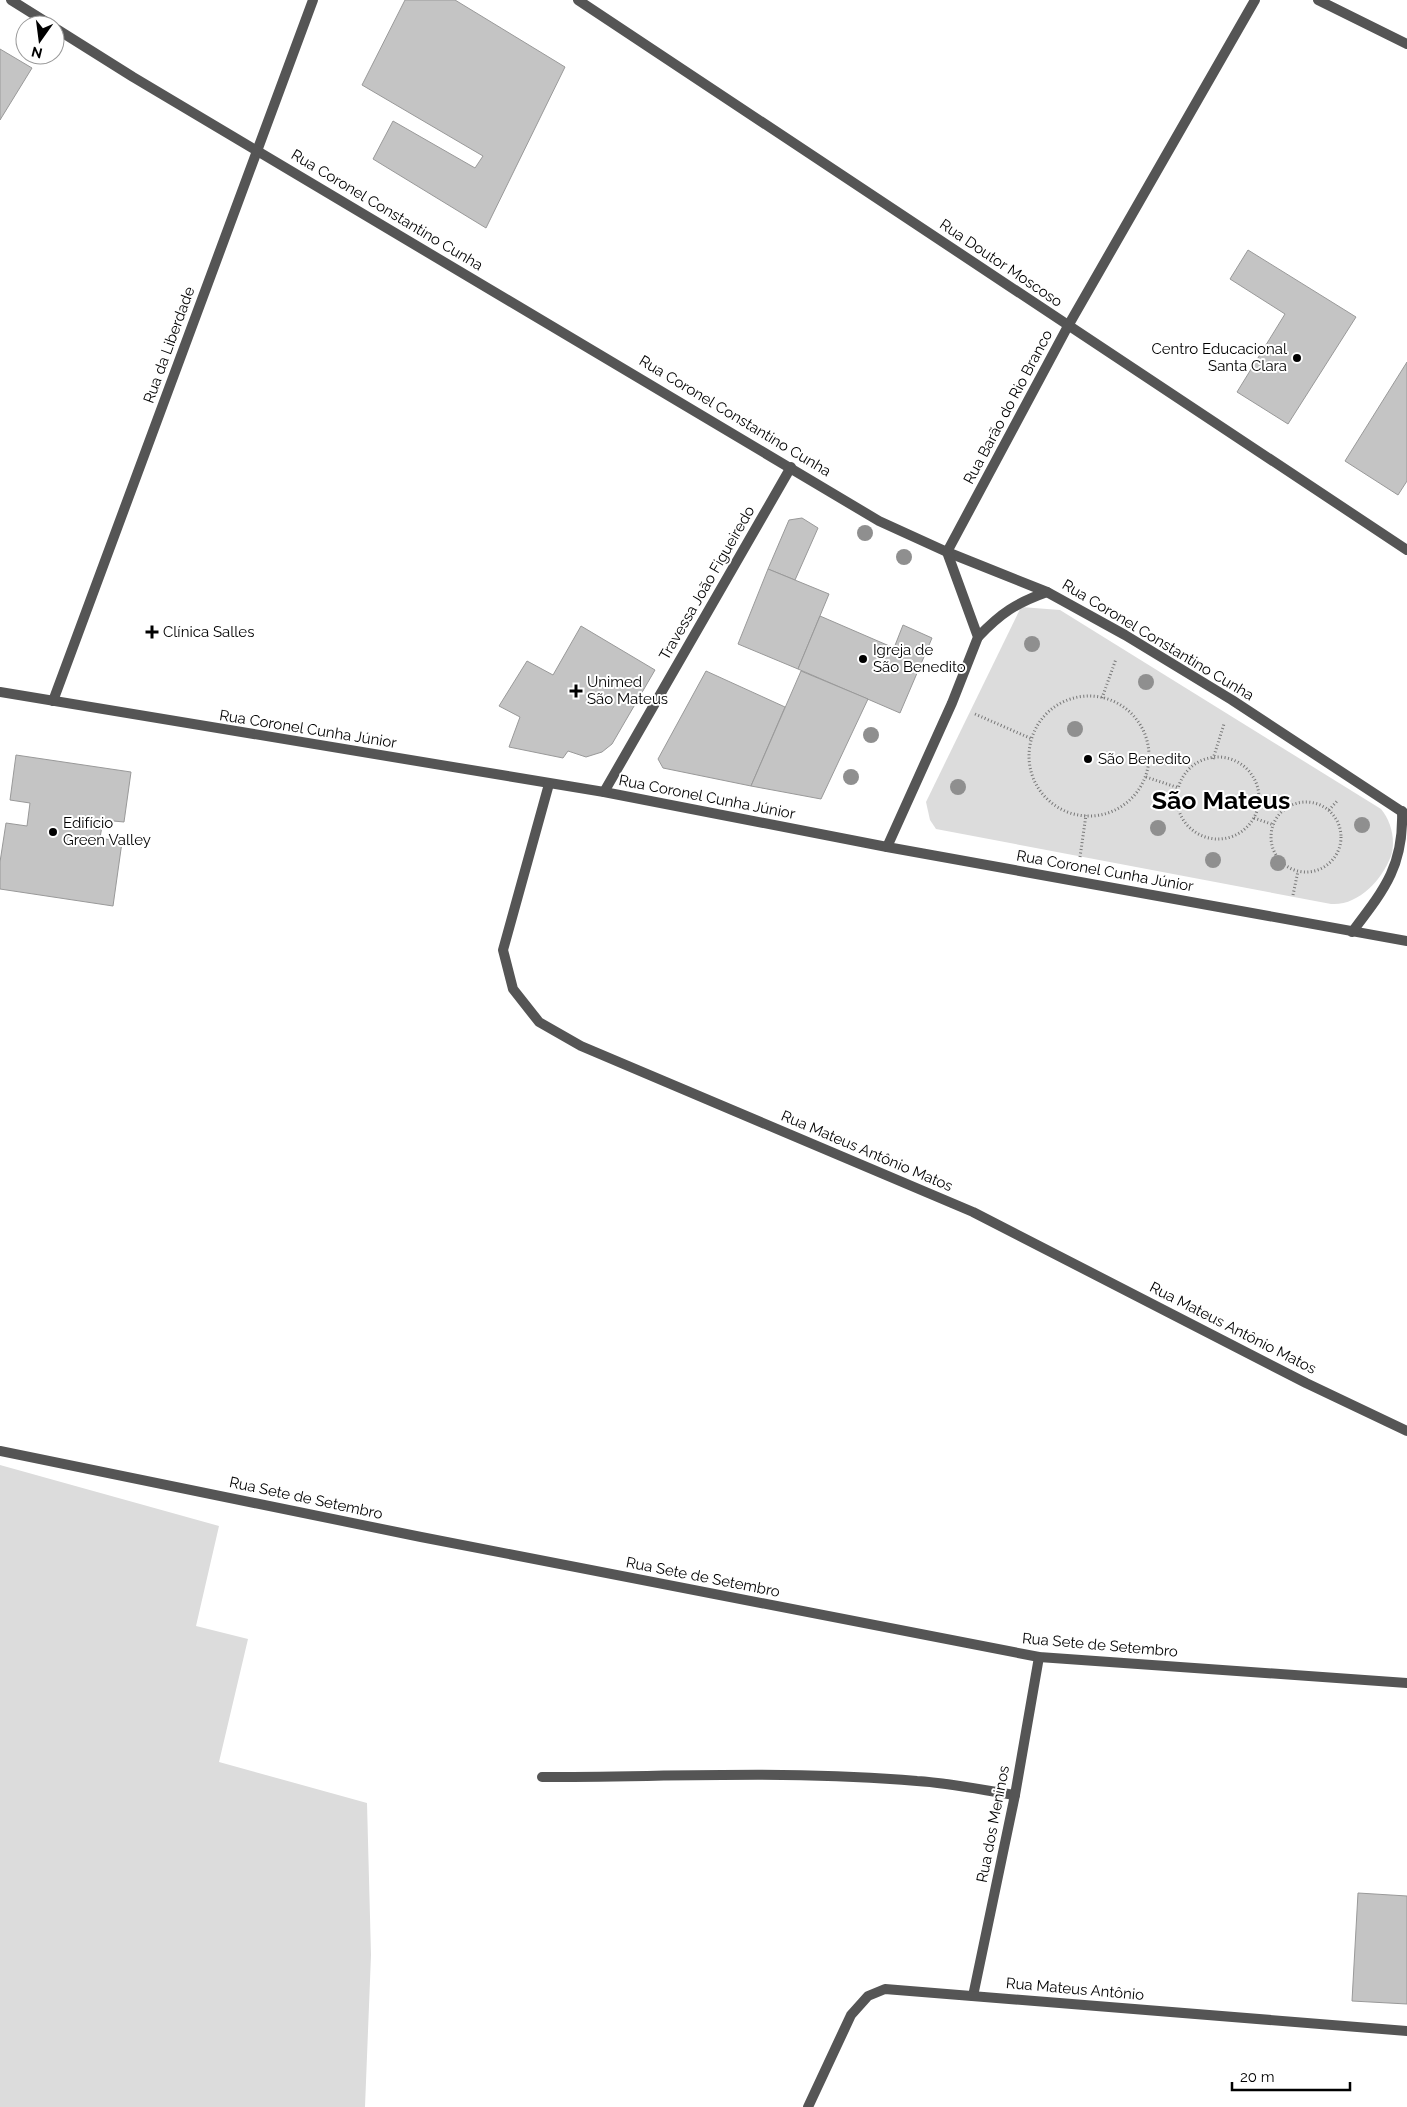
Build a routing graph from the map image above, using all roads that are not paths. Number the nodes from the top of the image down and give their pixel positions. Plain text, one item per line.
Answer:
1 (11, 0) edge
2 (313, 0) edge
3 (578, 0) edge
4 (1255, 0) edge
5 (1318, 0) edge
6 (35, 15) edge
7 (65, 34) edge
8 (1407, 44) edge
9 (257, 150) junction
10 (1068, 326) junction
11 (791, 467) junction
12 (1407, 550) edge
13 (947, 552) junction
14 (1047, 592) junction
15 (978, 637) junction
16 (0, 692) edge
17 (53, 701) junction
18 (549, 784) junction
19 (604, 792) junction
20 (1404, 813) edge
21 (887, 847) junction
22 (1352, 932) junction
23 (1407, 941) edge
24 (1407, 1431) edge
25 (0, 1451) edge
26 (1039, 1657) junction
27 (1407, 1682) edge
28 (542, 1777) dead end
29 (1014, 1795) junction
30 (973, 1996) junction
31 (1407, 2031) edge
32 (808, 2107) edge

1 - 6 street
2 - 9 street, Rua da Liberdade
3 - 10 street, Rua Doutor Moscoso
4 - 10 street, Rua Barão do Rio Branco
5 - 8 street
7 - 9 street, Rua Coronel Constantino Cunha
9 - 11 street, Rua Coronel Constantino Cunha
9 - 17 street, Rua da Liberdade
10 - 12 street, Rua Doutor Moscoso
10 - 13 street, Rua Barão do Rio Branco
11 - 13 street, Rua Coronel Constantino Cunha
11 - 19 street, Travessa João Figueiredo
13 - 14 street, Rua Coronel Constantino Cunha
13 - 15 street
14 - 15 street
14 - 20 street, Rua Coronel Constantino Cunha
15 - 21 street
16 - 17 street, Rua Coronel Cunha Júnior
17 - 18 street, Rua Coronel Cunha Júnior
18 - 19 street, Rua Coronel Cunha Júnior
18 - 24 street, Rua Mateus Antônio Matos
19 - 21 street, Rua Coronel Cunha Júnior
20 - 22 street
21 - 22 street, Rua Coronel Cunha Júnior
22 - 23 street, Rua Coronel Cunha Júnior
25 - 26 street, Rua Sete de Setembro
26 - 27 street, Rua Sete de Setembro
26 - 29 street, Rua dos Meninos
28 - 29 street
29 - 30 street, Rua dos Meninos
30 - 31 street, Rua Mateus Antônio
30 - 32 street, Rua Mateus Antônio

